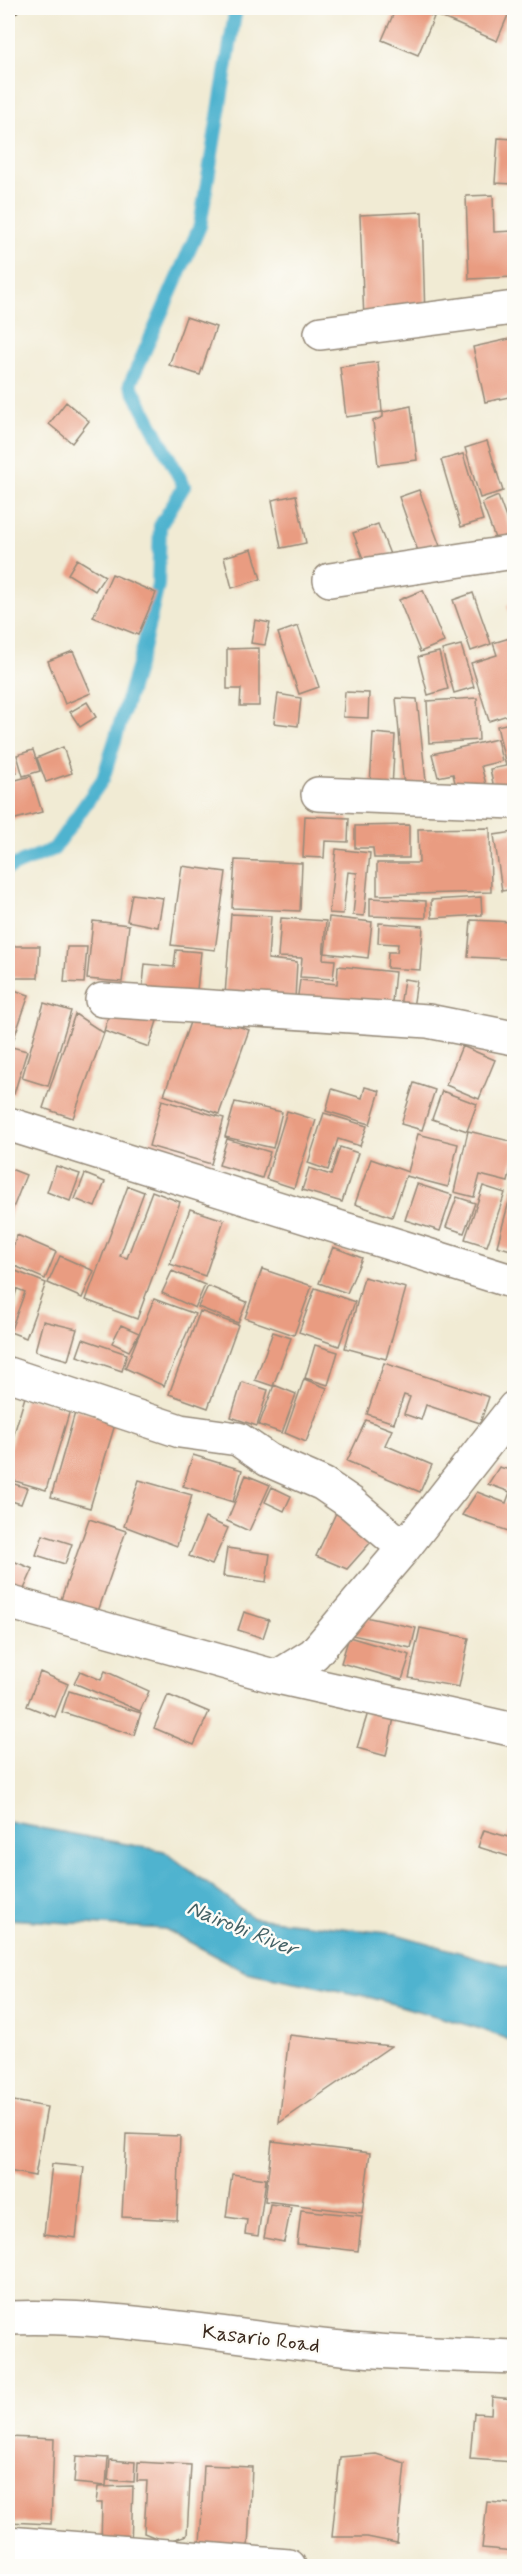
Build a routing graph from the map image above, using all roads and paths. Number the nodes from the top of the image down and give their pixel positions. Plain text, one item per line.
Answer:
1 (514, 308) edge
2 (321, 333) dead end
3 (514, 552) edge
4 (330, 580) dead end
5 (318, 794) dead end
6 (514, 802) edge
7 (102, 1000) dead end
8 (514, 1038) edge
9 (8, 1124) edge
10 (514, 1282) edge
11 (8, 1374) edge
12 (514, 1408) edge
13 (404, 1548) junction
14 (8, 1602) edge
15 (277, 1677) junction
16 (514, 1730) edge
17 (8, 2318) edge
18 (514, 2357) edge
19 (8, 2543) edge
20 (289, 2566) edge

1 - 2 street
3 - 4 street
5 - 6 street
7 - 8 street
9 - 10 street
11 - 13 street
12 - 13 street
13 - 15 street
14 - 15 street
15 - 16 street
17 - 18 street, Kasario Road
19 - 20 street

